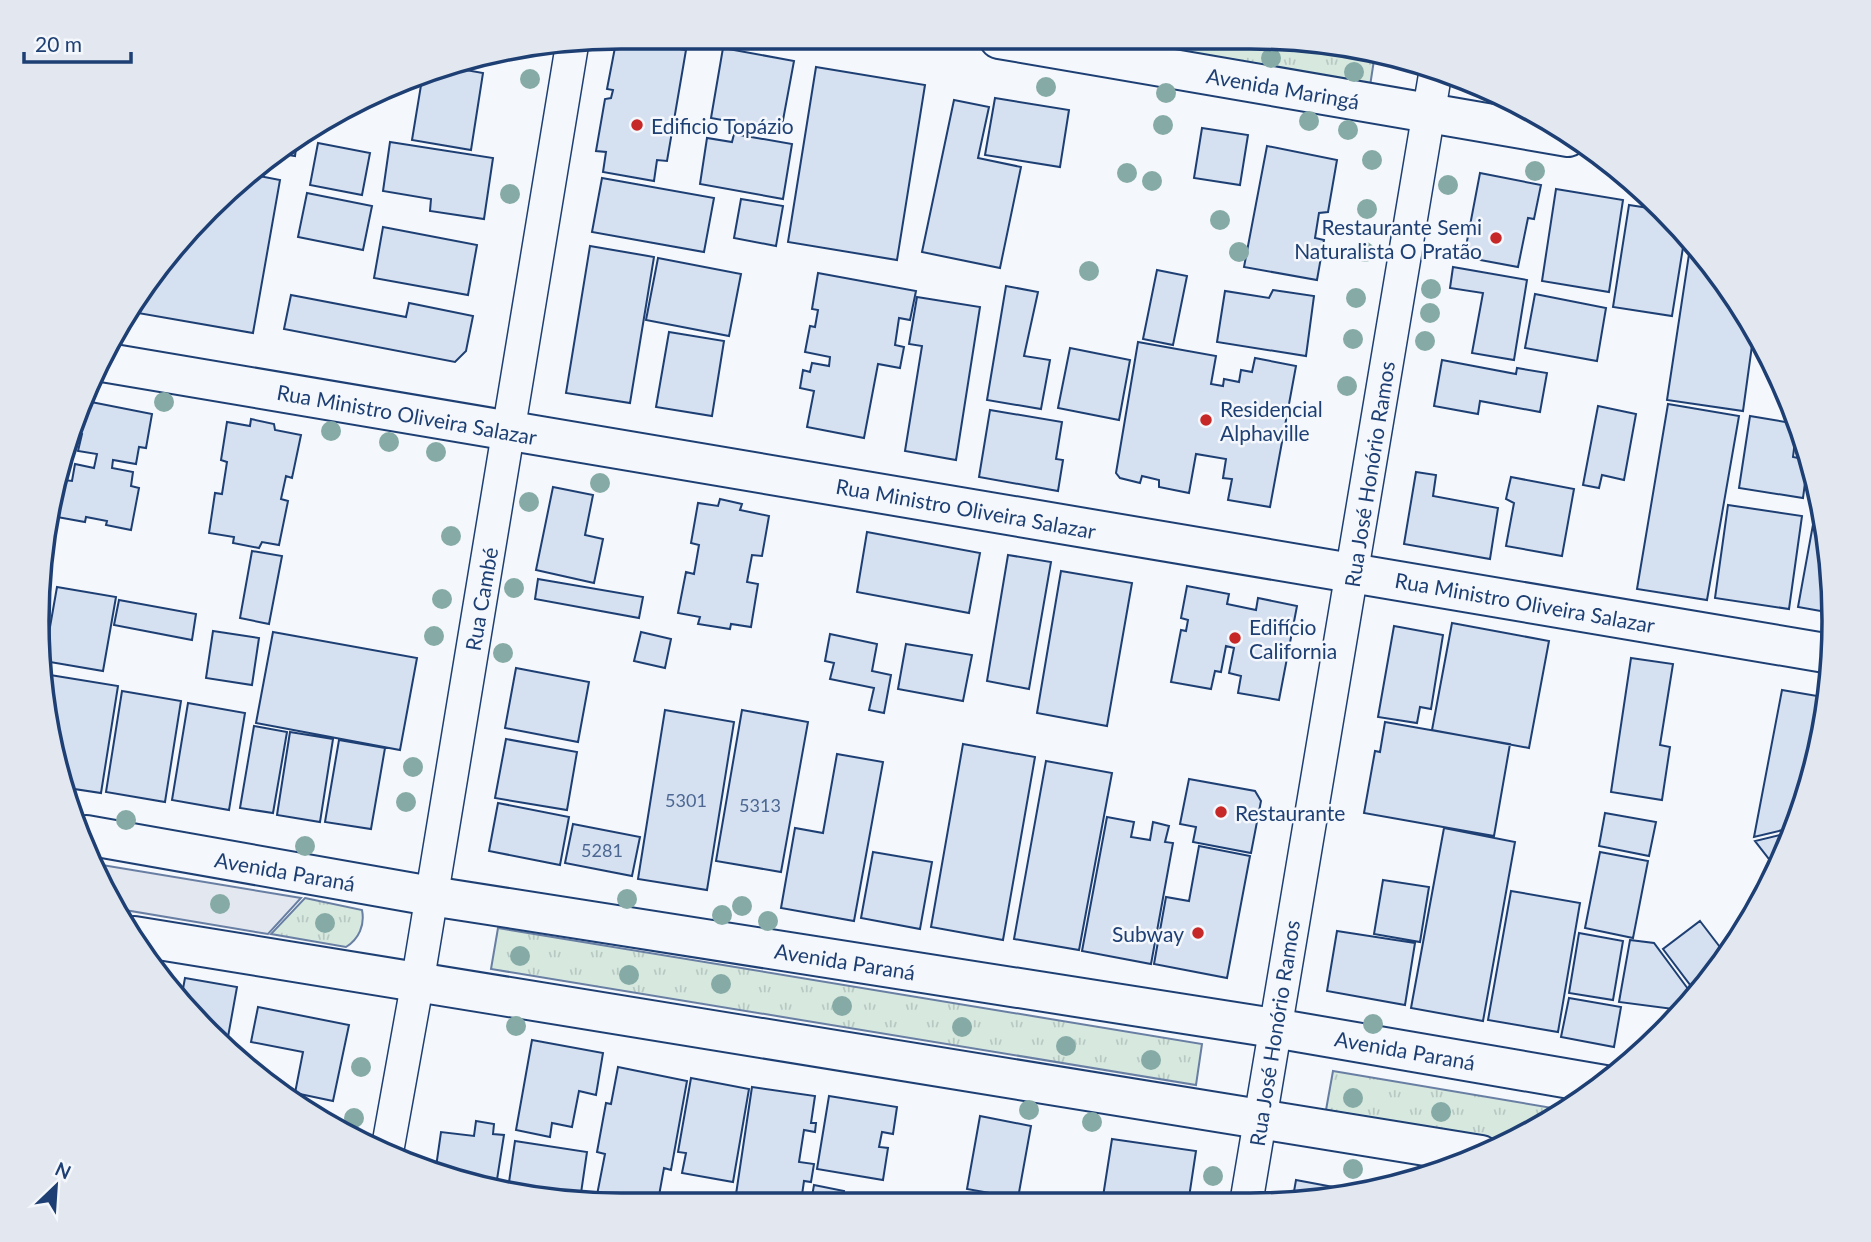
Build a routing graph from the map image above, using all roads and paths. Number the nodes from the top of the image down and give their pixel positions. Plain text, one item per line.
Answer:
1 (1057, 49) edge
2 (571, 51) edge
3 (1434, 79) edge
4 (1428, 113) junction
5 (1549, 134) edge
6 (110, 363) edge
7 (509, 431) junction
8 (1352, 573) junction
9 (1821, 652) edge
10 (91, 836) edge
11 (430, 896) junction
12 (144, 938) edge
13 (417, 985) junction
14 (1275, 1028) junction
15 (1588, 1082) edge
16 (1260, 1118) junction
17 (389, 1143) edge
18 (1462, 1152) edge
19 (1248, 1193) edge

1 - 4 main road, Avenida Maringá
2 - 7 street, Rua Cambé
3 - 4 street, Rua José Honório Ramos
4 - 5 main road, Avenida Maringá
4 - 8 street, Rua José Honório Ramos
6 - 7 main road, Rua Ministro Oliveira Salazar
7 - 8 main road, Rua Ministro Oliveira Salazar
7 - 11 street, Rua Cambé
8 - 9 main road, Rua Ministro Oliveira Salazar
8 - 14 street, Rua José Honório Ramos
10 - 11 main road, Avenida Paraná
11 - 13 street, Rua Cambé
11 - 14 main road, Avenida Paraná
12 - 13 main road
13 - 16 main road
13 - 17 street, Rua Cambé
14 - 15 main road, Avenida Paraná
14 - 16 street, Rua José Honório Ramos
16 - 18 main road
16 - 19 street, Rua José Honório Ramos

